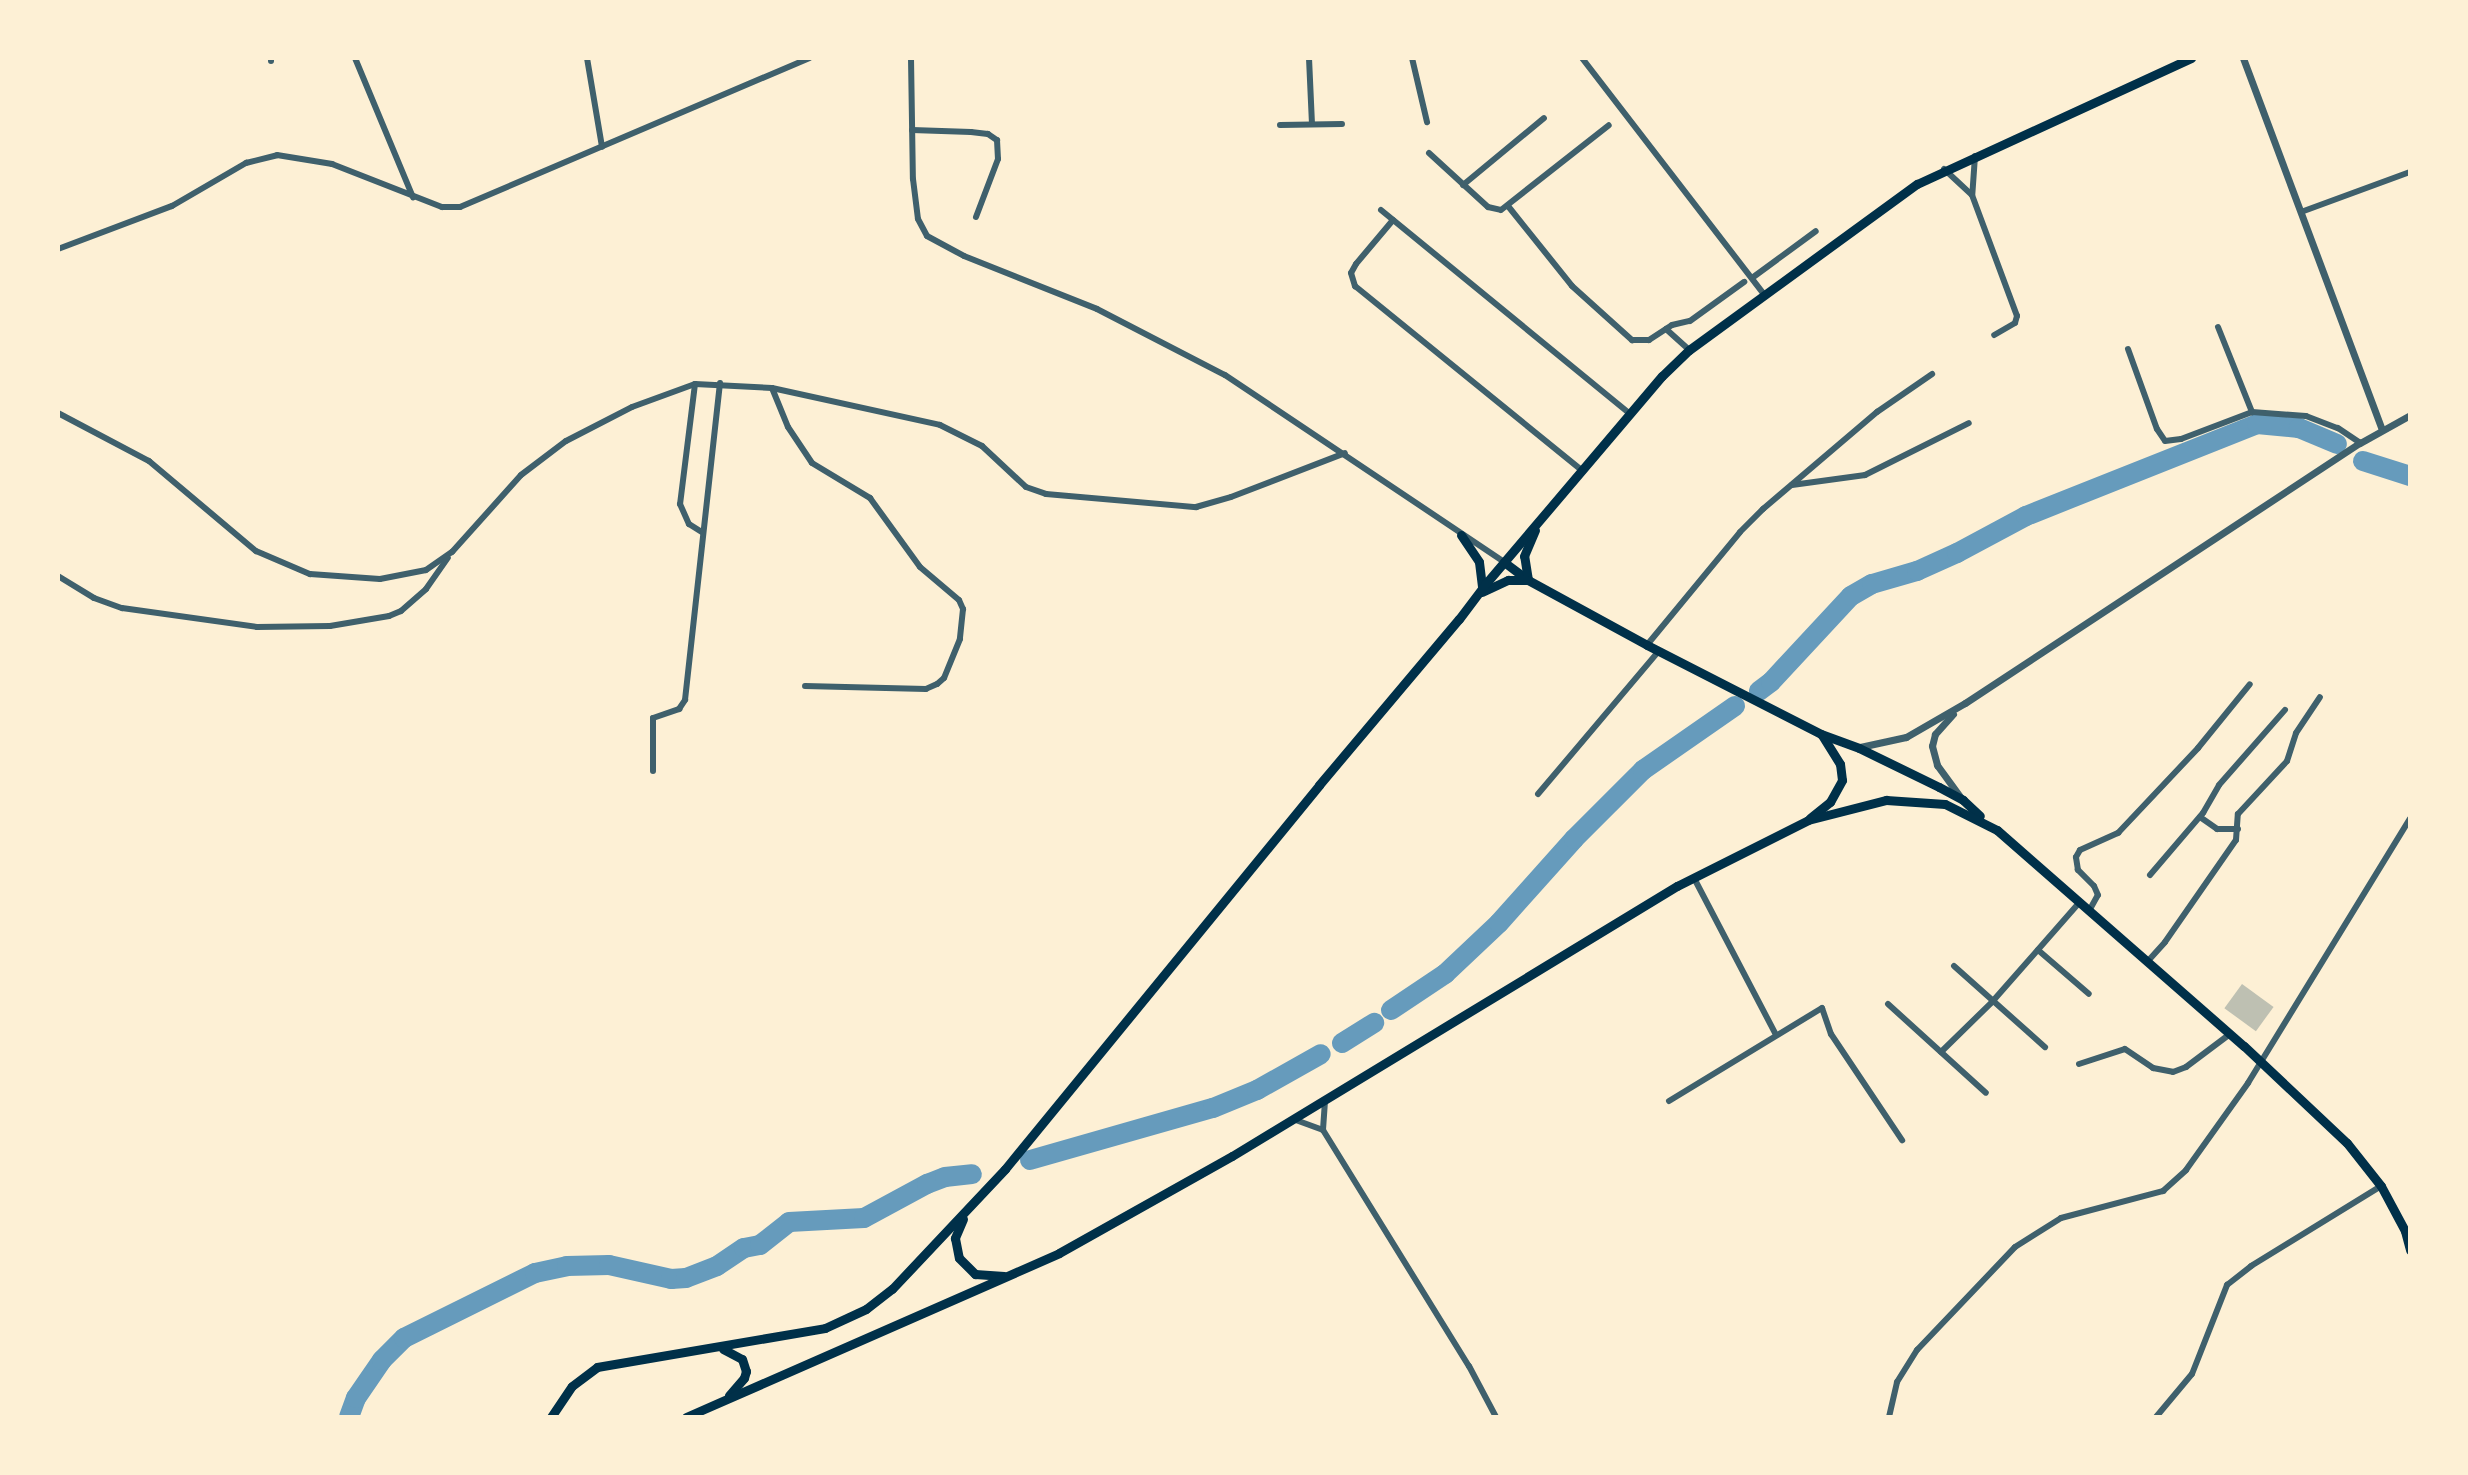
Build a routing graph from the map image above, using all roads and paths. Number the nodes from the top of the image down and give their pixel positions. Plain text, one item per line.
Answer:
1 (355, 58) edge
2 (587, 58) edge
3 (810, 58) edge
4 (911, 58) edge
5 (1309, 58) edge
6 (1412, 58) edge
7 (1582, 58) edge
8 (2191, 58) edge
9 (2243, 58) edge
10 (2252, 58) edge
11 (2251, 78) junction
12 (1544, 118) dead end
13 (1427, 122) dead end
14 (1312, 123) junction
15 (1342, 124) dead end
16 (1280, 125) dead end
17 (1609, 125) dead end
18 (912, 130) junction
19 (602, 147) junction
20 (1429, 153) dead end
21 (1975, 155) junction
22 (1944, 169) junction
23 (2410, 172) edge
24 (1463, 185) junction
25 (1972, 195) junction
26 (413, 197) junction
27 (1508, 206) junction
28 (1381, 210) dead end
29 (2301, 212) junction
30 (976, 217) dead end
31 (1393, 220) junction
32 (1816, 231) dead end
33 (58, 249) edge
34 (1752, 278) junction
35 (1744, 282) dead end
36 (1764, 294) junction
37 (2218, 327) dead end
38 (1666, 329) junction
39 (1994, 335) dead end
40 (2128, 349) dead end
41 (1689, 350) junction
42 (1932, 374) dead end
43 (720, 383) junction
44 (695, 384) junction
45 (772, 388) junction
46 (2252, 412) junction
47 (58, 413) edge
48 (1630, 414) junction
49 (2410, 415) edge
50 (1969, 423) dead end
51 (2382, 429) junction
52 (2360, 443) junction
53 (1345, 453) junction
54 (1583, 471) junction
55 (1792, 485) junction
56 (1538, 523) junction
57 (702, 532) junction
58 (1461, 535) junction
59 (452, 552) junction
60 (1504, 562) junction
61 (58, 576) edge
62 (1528, 580) junction
63 (1479, 592) junction
64 (1647, 645) junction
65 (1659, 651) junction
66 (2250, 684) dead end
67 (805, 686) dead end
68 (2320, 697) dead end
69 (1965, 703) junction
70 (2285, 710) dead end
71 (1821, 734) junction
72 (1859, 748) junction
73 (653, 771) dead end
74 (1538, 794) dead end
75 (1963, 800) junction
76 (2200, 817) junction
77 (2410, 819) edge
78 (1808, 820) junction
79 (1988, 823) junction
80 (2238, 829) junction
81 (2150, 875) dead end
82 (1694, 878) junction
83 (2079, 903) junction
84 (2089, 911) junction
85 (2038, 950) junction
86 (2148, 961) junction
87 (1954, 966) dead end
88 (2089, 994) dead end
89 (1992, 1002) junction
90 (1888, 1004) dead end
91 (2230, 1034) junction
92 (1776, 1035) junction
93 (2045, 1047) dead end
94 (1941, 1052) junction
95 (2261, 1061) junction
96 (2079, 1064) dead end
97 (1986, 1093) dead end
98 (1325, 1100) junction
99 (1669, 1101) dead end
100 (1293, 1119) junction
101 (1323, 1130) junction
102 (1902, 1140) dead end
103 (2381, 1186) junction
104 (966, 1212) junction
105 (2408, 1228) edge
106 (2410, 1250) edge
107 (1008, 1276) junction
108 (717, 1347) junction
109 (724, 1400) junction
110 (554, 1417) edge
111 (686, 1417) edge
112 (1496, 1417) edge
113 (1889, 1417) edge
114 (2156, 1417) edge

1 - 26 street
2 - 19 street
3 - 19 street
4 - 18 street
5 - 14 street
6 - 13 street
7 - 34 street
8 - 21 main road
9 - 11 street
10 - 11 street
11 - 29 street
12 - 24 street
14 - 15 street
14 - 16 street
17 - 27 street
18 - 30 street
18 - 53 street
19 - 26 street
20 - 24 street
21 - 22 main road
21 - 25 street
22 - 25 street
22 - 36 main road
23 - 29 street
24 - 27 street
25 - 39 street
26 - 33 street
27 - 38 street
28 - 31 street
29 - 51 street
31 - 48 street
31 - 54 street
32 - 34 street
34 - 36 street
35 - 38 street
36 - 41 main road
37 - 46 street
38 - 41 street
40 - 46 street
41 - 48 main road
42 - 55 street
43 - 44 street
43 - 45 street
43 - 57 street
44 - 57 street
44 - 59 street
45 - 53 street
45 - 67 street
46 - 52 street
47 - 59 street
48 - 54 main road
49 - 51 street
50 - 55 street
51 - 52 street
52 - 69 street
53 - 58 street
54 - 56 main road
55 - 64 street
56 - 60 main road
56 - 62 main road
57 - 73 street
58 - 60 street
58 - 63 main road
59 - 61 street
60 - 62 main road
60 - 63 main road
62 - 63 main road
62 - 64 main road
63 - 104 main road
64 - 65 main road
65 - 71 main road
65 - 74 street
66 - 84 street
68 - 80 street
69 - 72 street
69 - 75 street
70 - 76 street
71 - 72 main road
71 - 78 main road
72 - 75 main road
75 - 79 main road
76 - 80 street
76 - 81 street
77 - 95 street
78 - 79 main road
78 - 82 main road
79 - 83 main road
80 - 86 street
82 - 92 street
82 - 98 main road
83 - 84 main road
83 - 85 street
84 - 86 main road
85 - 88 street
85 - 89 street
86 - 91 main road
87 - 89 street
89 - 93 street
89 - 94 street
90 - 94 street
91 - 95 main road
91 - 96 street
92 - 99 street
92 - 102 street
94 - 97 street
95 - 103 main road
95 - 113 street
98 - 100 main road
98 - 101 street
100 - 101 street
100 - 107 main road
101 - 112 street
103 - 105 main road
103 - 114 street
104 - 107 main road
104 - 108 main road
105 - 106 main road
107 - 109 main road
108 - 109 main road
108 - 110 main road
109 - 111 main road

